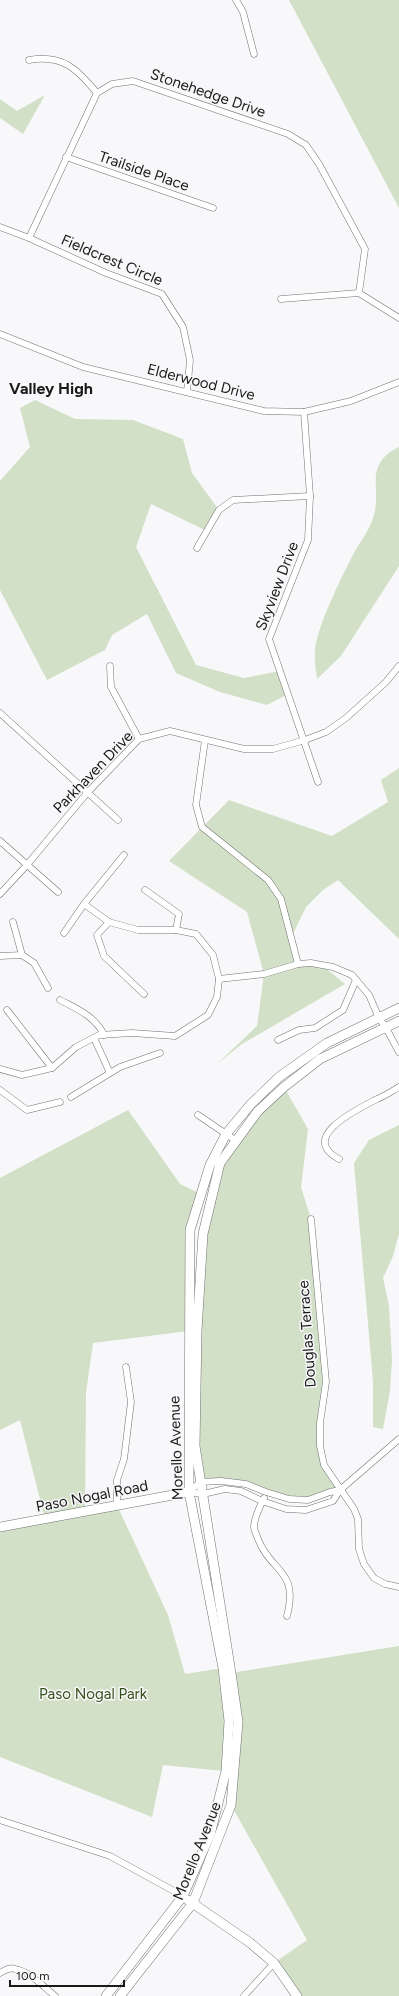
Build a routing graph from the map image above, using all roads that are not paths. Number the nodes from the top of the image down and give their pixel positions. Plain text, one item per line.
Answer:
1 (236, 0) edge
2 (254, 54) dead end
3 (29, 60) dead end
4 (97, 93) junction
5 (66, 157) junction
6 (213, 208) dead end
7 (0, 227) edge
8 (29, 238) junction
9 (359, 293) junction
10 (281, 299) dead end
11 (399, 318) edge
12 (0, 334) edge
13 (399, 382) edge
14 (187, 392) junction
15 (304, 412) junction
16 (310, 496) junction
17 (197, 548) dead end
18 (110, 666) dead end
19 (399, 666) edge
20 (0, 713) edge
21 (140, 739) junction
22 (205, 740) junction
23 (305, 740) junction
24 (318, 782) dead end
25 (87, 793) junction
26 (118, 820) dead end
27 (0, 841) edge
28 (124, 855) dead end
29 (26, 866) junction
30 (145, 890) dead end
31 (58, 892) dead end
32 (0, 894) edge
33 (84, 904) junction
34 (13, 922) dead end
35 (109, 922) junction
36 (176, 930) junction
37 (64, 933) dead end
38 (22, 955) junction
39 (0, 956) edge
40 (298, 964) junction
41 (218, 979) junction
42 (356, 980) junction
43 (48, 988) dead end
44 (144, 994) dead end
45 (60, 1000) dead end
46 (399, 1008) edge
47 (7, 1010) dead end
48 (379, 1018) junction
49 (399, 1021) edge
50 (386, 1028) junction
51 (104, 1035) junction
52 (94, 1038) junction
53 (278, 1040) dead end
54 (399, 1052) edge
55 (160, 1053) dead end
56 (52, 1068) junction
57 (0, 1069) edge
58 (110, 1073) junction
59 (399, 1087) edge
60 (0, 1090) edge
61 (71, 1097) dead end
62 (60, 1102) dead end
63 (198, 1115) dead end
64 (226, 1134) junction
65 (235, 1140) junction
66 (339, 1159) dead end
67 (311, 1219) dead end
68 (126, 1367) dead end
69 (399, 1439) edge
70 (200, 1482) junction
71 (340, 1490) junction
72 (189, 1492) junction
73 (266, 1492) junction
74 (203, 1494) junction
75 (262, 1501) junction
76 (117, 1506) junction
77 (0, 1527) edge
78 (399, 1587) edge
79 (287, 1616) dead end
80 (0, 1820) edge
81 (183, 1896) junction
82 (193, 1904) junction
83 (274, 1963) junction
84 (0, 1973) edge
85 (55, 1996) edge
86 (106, 1996) edge
87 (120, 1996) edge
88 (244, 1996) edge
89 (297, 1996) edge

1 - 2 street
3 - 4 street
4 - 5 street
4 - 9 street, Stonehedge Drive
5 - 6 street, Trailside Place
5 - 8 street
7 - 8 street, Fieldcrest Circle
8 - 14 street, Fieldcrest Circle
9 - 10 street
9 - 11 street
12 - 14 street, Elderwood Drive
13 - 15 street, Elderwood Drive
14 - 15 street, Elderwood Drive
15 - 16 street, Skyview Drive
16 - 17 street
16 - 23 street, Skyview Drive
18 - 21 street
19 - 23 street, Parkhaven Drive
20 - 25 street
21 - 22 street, Parkhaven Drive
21 - 25 street, Parkhaven Drive
22 - 23 street, Parkhaven Drive
22 - 40 street
23 - 24 street, Skyview Drive
25 - 26 street
25 - 29 street, Parkhaven Drive
27 - 29 street
28 - 33 street
29 - 31 street
29 - 32 street, Parkhaven Drive
30 - 36 street
33 - 35 street
33 - 37 street
34 - 38 street
35 - 36 street
35 - 44 street
36 - 41 street
38 - 39 street
38 - 43 street
40 - 41 street
40 - 42 street
41 - 51 street
42 - 48 street
42 - 53 street
45 - 51 street
46 - 48 street, Morello Avenue
47 - 56 street
48 - 50 street
48 - 64 street, Morello Avenue
49 - 50 street, Morello Avenue
50 - 54 street
50 - 65 street, Morello Avenue
51 - 52 street
52 - 56 street
52 - 58 street
55 - 58 street
56 - 57 street
58 - 61 street
59 - 66 street
60 - 62 street
63 - 64 street
64 - 65 street
64 - 72 street, Morello Avenue
65 - 70 street, Morello Avenue
67 - 71 street, Douglas Terrace
68 - 76 street
69 - 71 street
70 - 72 street
70 - 73 street
70 - 74 street, Morello Avenue
71 - 73 street
71 - 75 street
71 - 78 street, Douglas Terrace
72 - 74 street
72 - 76 street, Paso Nogal Road
72 - 81 street, Morello Avenue
73 - 75 street
74 - 75 street
74 - 82 street, Morello Avenue
75 - 79 street
76 - 77 street, Paso Nogal Road
80 - 81 street
81 - 82 street
81 - 86 street, Morello Avenue
82 - 83 street
82 - 87 street, Morello Avenue
83 - 88 street
83 - 89 street
84 - 85 street

